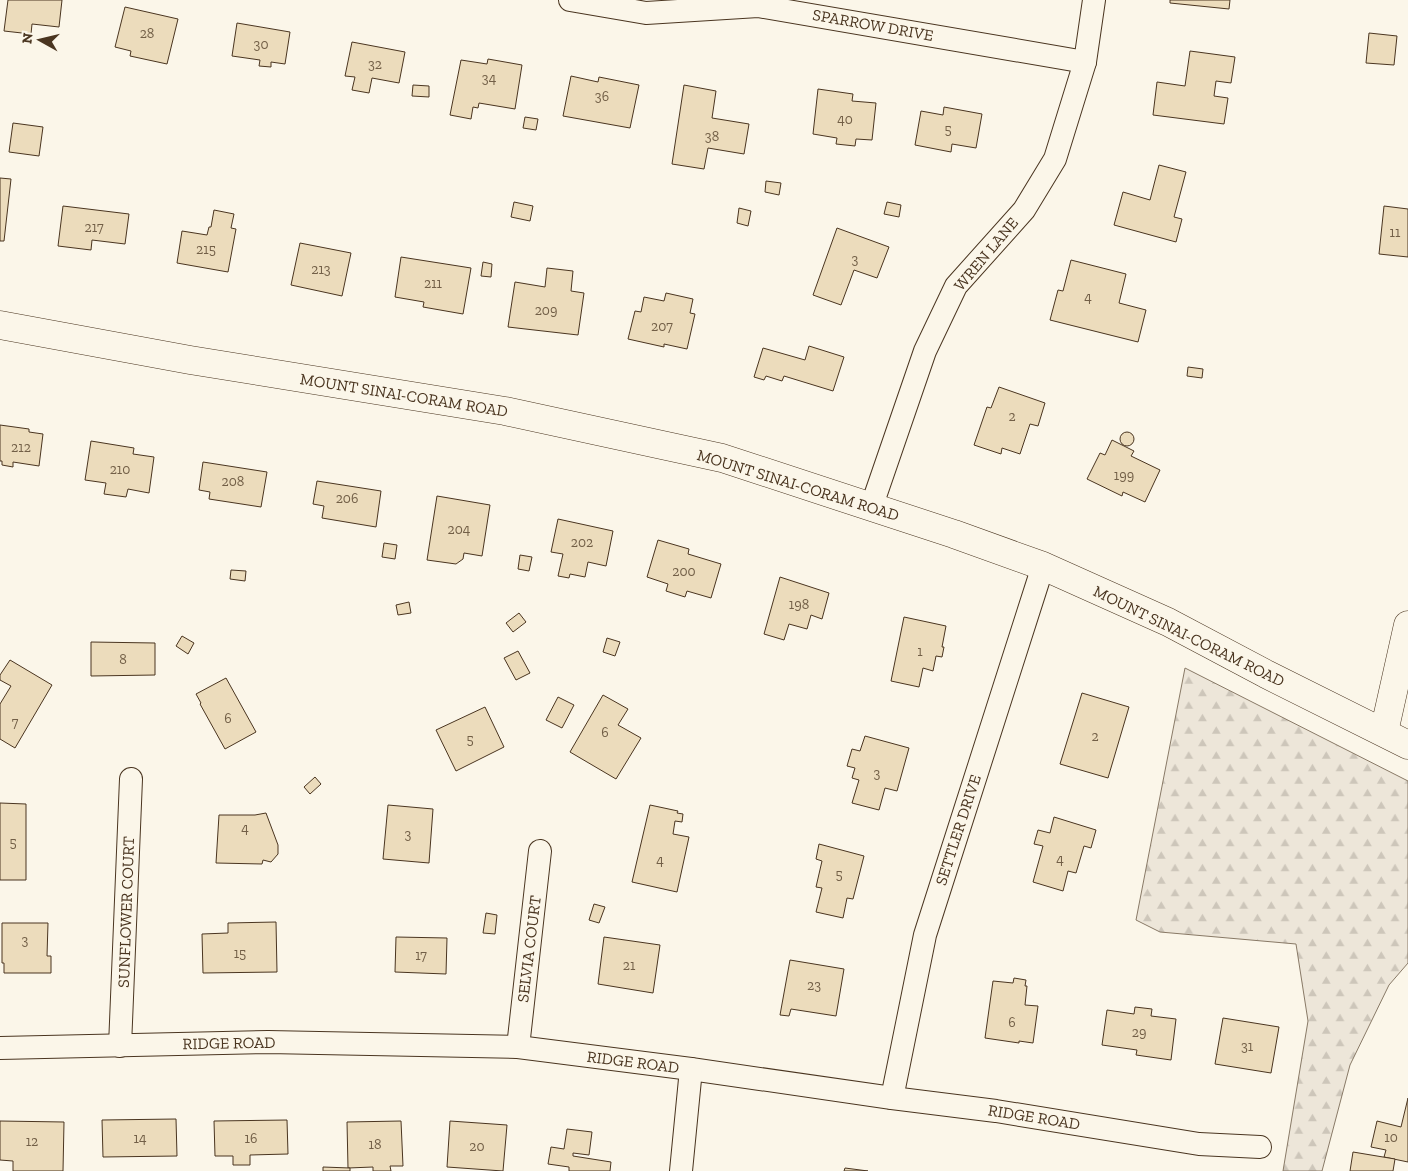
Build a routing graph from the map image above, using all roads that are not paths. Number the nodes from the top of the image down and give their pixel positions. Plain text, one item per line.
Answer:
1 (570, 0) edge
2 (1094, 0) edge
3 (1085, 62) junction
4 (0, 325) edge
5 (871, 508) junction
6 (1043, 566) junction
7 (1408, 625) edge
8 (1384, 732) junction
9 (1408, 745) edge
10 (132, 779) dead end
11 (540, 852) dead end
12 (120, 1046) junction
13 (518, 1047) junction
14 (0, 1048) edge
15 (690, 1069) junction
16 (892, 1098) junction
17 (1260, 1147) dead end
18 (681, 1171) edge

1 - 3 street, SPARROW DRIVE
2 - 3 street, WREN LANE
3 - 5 street, WREN LANE
4 - 5 main road, MOUNT SINAI-CORAM ROAD
5 - 6 main road, MOUNT SINAI-CORAM ROAD
6 - 8 main road, MOUNT SINAI-CORAM ROAD
6 - 16 street, SETTLER DRIVE
7 - 8 main road
8 - 9 main road, MOUNT SINAI-CORAM ROAD
10 - 12 street, SUNFLOWER COURT
11 - 13 street, SELVIA COURT
12 - 13 street, RIDGE ROAD
12 - 14 street, RIDGE ROAD
13 - 15 street, RIDGE ROAD
15 - 16 street, RIDGE ROAD
15 - 18 street
16 - 17 street, RIDGE ROAD

